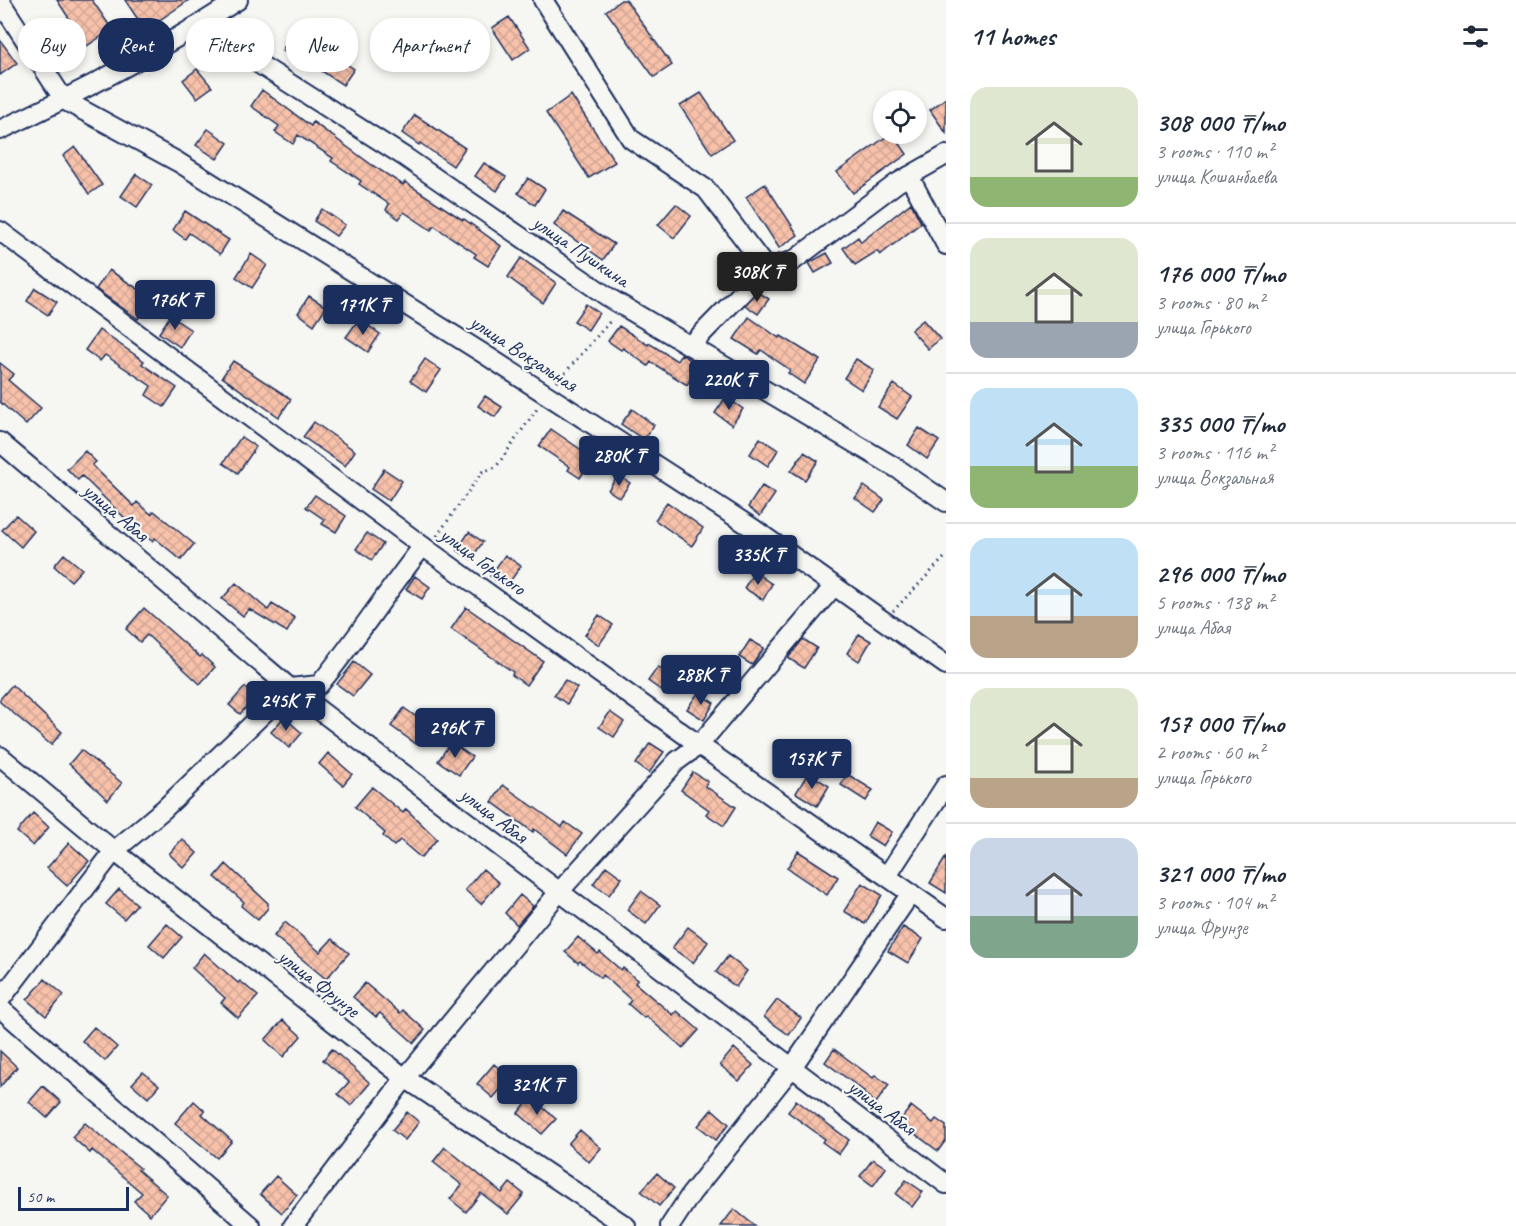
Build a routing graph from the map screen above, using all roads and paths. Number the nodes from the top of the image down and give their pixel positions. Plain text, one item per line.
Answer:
1 (238, 0) edge
2 (543, 0) edge
3 (0, 1) edge
4 (209, 18) edge
5 (186, 32) edge
6 (272, 72) edge
7 (64, 100) junction
8 (0, 130) edge
9 (946, 155) edge
10 (909, 176) junction
11 (0, 231) edge
12 (946, 245) edge
13 (766, 268) junction
14 (623, 306) junction
15 (690, 346) junction
16 (547, 394) junction
17 (0, 442) edge
18 (946, 502) edge
19 (425, 548) junction
20 (946, 556) edge
21 (834, 586) junction
22 (884, 621) junction
23 (946, 665) edge
24 (290, 688) junction
25 (699, 746) junction
26 (0, 756) edge
27 (946, 785) edge
28 (114, 851) junction
29 (887, 876) junction
30 (559, 892) junction
31 (911, 893) junction
32 (946, 918) edge
33 (0, 1000) edge
34 (0, 1008) edge
35 (793, 1066) junction
36 (405, 1078) junction
37 (946, 1184) edge
38 (251, 1226) edge
39 (294, 1226) edge
40 (626, 1226) edge
41 (670, 1226) edge

1 - 4 street
2 - 13 street
3 - 7 street
5 - 7 street
6 - 14 street, улица Пушкина
7 - 8 street
7 - 16 street, улица Вокзальная
9 - 10 street
10 - 12 street
10 - 13 street
11 - 19 street, улица Горького
13 - 15 street
14 - 15 street, улица Пушкина
14 - 16 path
15 - 18 street, улица Пушкина
16 - 19 path
16 - 21 street, улица Вокзальная
17 - 24 street, улица Абая
19 - 24 street
19 - 25 street, улица Горького
20 - 22 path
21 - 22 street, улица Вокзальная
21 - 25 street
22 - 23 street, улица Вокзальная
24 - 28 street
24 - 30 street, улица Абая
25 - 29 street, улица Горького
25 - 30 street
26 - 28 street, улица Фрунзе
27 - 29 street
28 - 33 street
28 - 36 street, улица Фрунзе
29 - 31 street, улица Горького
30 - 35 street, улица Абая
30 - 36 street
31 - 32 street, улица Горького
31 - 35 street
34 - 38 street
35 - 37 street, улица Абая
35 - 41 street
36 - 39 street
36 - 40 street, улица Фрунзе

